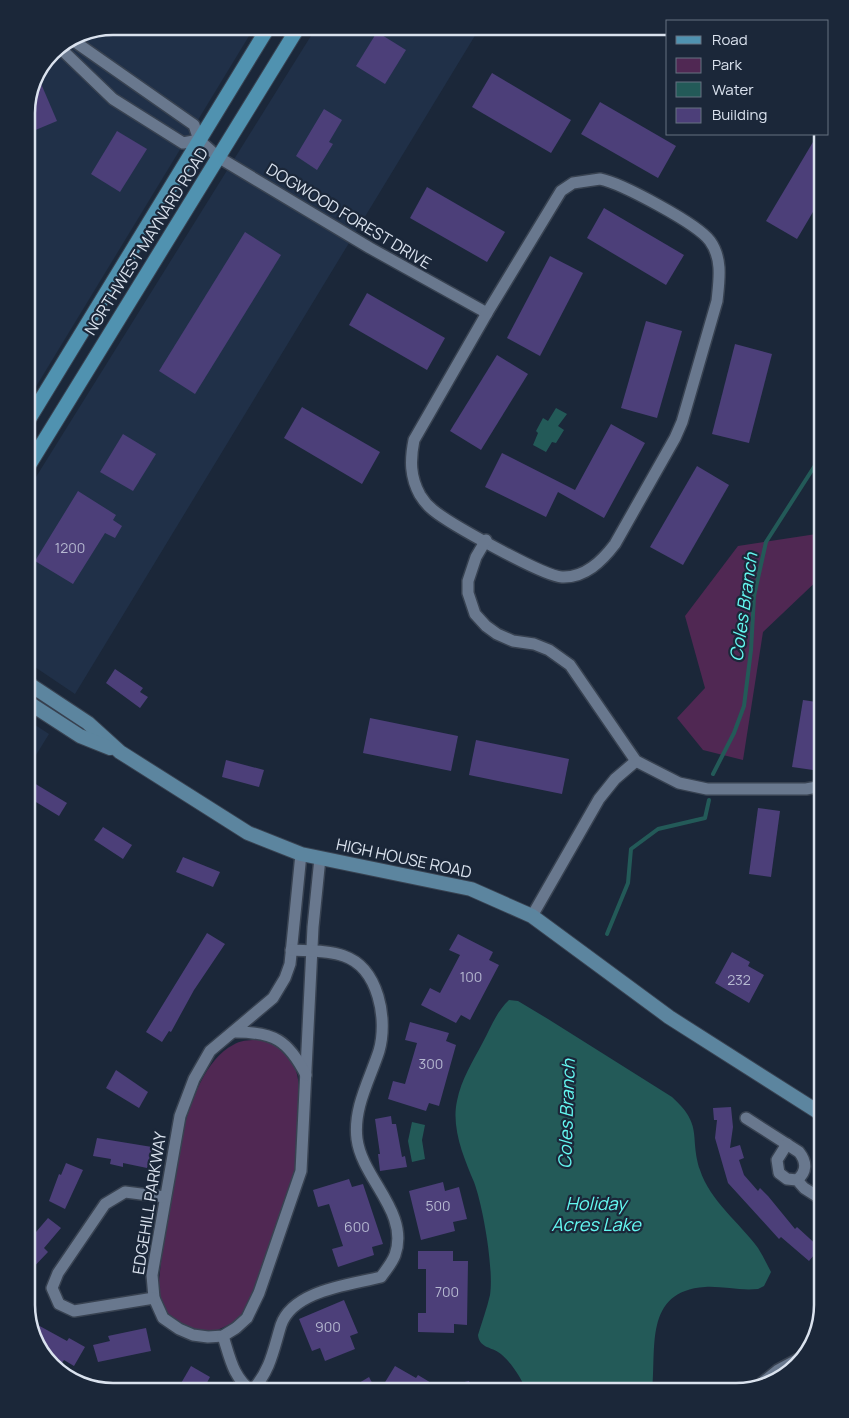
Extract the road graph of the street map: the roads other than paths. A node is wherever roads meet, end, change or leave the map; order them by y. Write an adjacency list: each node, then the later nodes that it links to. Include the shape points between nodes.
1 (264, 35): 5 (main road, NORTHWEST MAYNARD ROAD)
2 (294, 35): 6 (main road, NORTHWEST MAYNARD ROAD)
3 (77, 44): 5 (street, DOGWOOD FOREST DRIVE, via 194,125)
4 (64, 52): 5 (street, via 114,99 183,143)
5 (199, 140): 6 (street, DOGWOOD FOREST DRIVE); 8 (main road, NORTHWEST MAYNARD ROAD)
6 (218, 157): 7 (street, DOGWOOD FOREST DRIVE); 9 (main road, NORTHWEST MAYNARD ROAD)
7 (486, 313): 10 (street, via 414,440 410,458 416,486 432,509); 10 (street, via 560,191 573,183 613,181 699,231 710,241 717,256 720,270 717,301 682,422 606,556 592,568 562,577 534,568)
8 (35, 409)
9 (35, 455)
10 (486, 540): 14 (street, via 468,581 475,614 497,634 513,641 534,644 570,665)
11 (35, 688): 13 (main road, HIGH HOUSE ROAD, via 88,723)
12 (35, 707): 13 (main road, HIGH HOUSE ROAD, via 80,736)
13 (120, 752): 16 (main road, HIGH HOUSE ROAD, via 248,833)
14 (636, 761): 15 (street, via 679,783 706,789); 18 (street, via 599,799)
15 (814, 788)
16 (301, 854): 17 (main road, HIGH HOUSE ROAD); 19 (street, EDGEHILL PARKWAY)
17 (320, 858): 18 (main road, HIGH HOUSE ROAD, via 472,889); 20 (street)
18 (532, 916): 23 (main road, HIGH HOUSE ROAD, via 669,1017)
19 (291, 950): 20 (street); 21 (street, EDGEHILL PARKWAY, via 290,964 278,991)
20 (312, 951): 22 (street); 32 (street, via 343,955 352,960 365,971 380,1004 380,1049 356,1123 365,1166 395,1219 396,1254 381,1277 316,1294 288,1310 269,1367)
21 (234, 1032): 22 (street, via 253,1032 278,1039 295,1054); 28 (street, EDGEHILL PARKWAY, via 210,1051 194,1078 180,1116)
22 (306, 1075): 30 (street, via 303,1156 295,1192 253,1307 236,1328)
23 (814, 1109)
24 (746, 1118): 25 (street)
25 (787, 1144): 26 (street, via 803,1157 805,1170); 26 (street, via 777,1160 777,1169 787,1179)
26 (797, 1180): 27 (street)
27 (814, 1193)
28 (165, 1197): 29 (street, EDGEHILL PARKWAY, via 152,1275); 29 (street, via 125,1192 106,1204 58,1273 52,1288 59,1304 74,1311)
29 (154, 1298): 30 (street, EDGEHILL PARKWAY, via 163,1318 179,1329 208,1337)
30 (223, 1336): 31 (street, via 233,1370)
31 (241, 1383)
32 (258, 1383)

